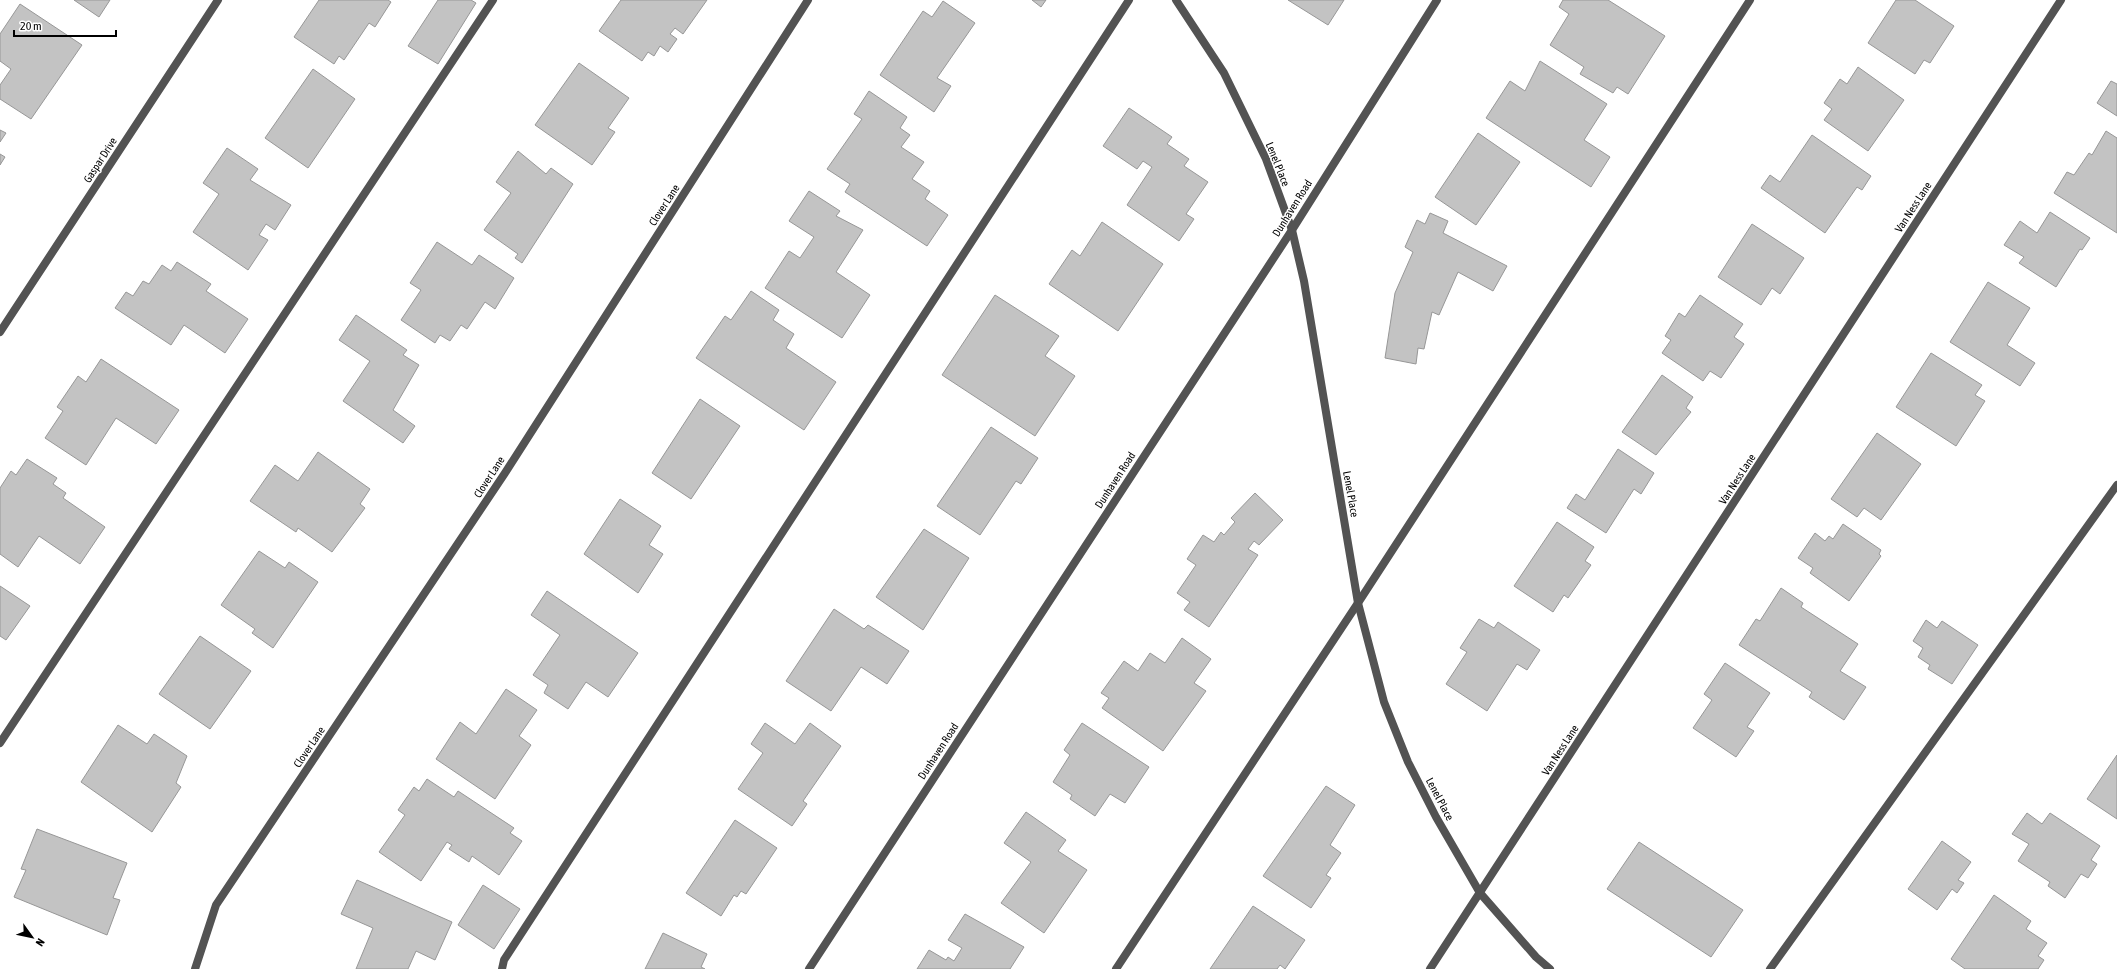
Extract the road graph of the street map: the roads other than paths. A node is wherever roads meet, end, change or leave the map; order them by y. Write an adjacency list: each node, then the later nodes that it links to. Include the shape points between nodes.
1 (218, 0): 10 (street, Gaspar Drive)
2 (493, 0): 13 (street)
3 (808, 0): 15 (street, Clover Lane, via 505,473 216,905)
4 (1129, 0): 16 (street, via 504,960)
5 (1176, 0): 9 (street, Lenel Place, via 1224,73 1266,159)
6 (1437, 0): 9 (street, Dunhaven Road)
7 (1750, 0): 12 (street)
8 (2061, 0): 14 (street, Van Ness Lane)
9 (1292, 230): 12 (street, Lenel Place, via 1304,281); 17 (street, Dunhaven Road)
10 (0, 332)
11 (2117, 485): 21 (street)
12 (1358, 603): 14 (street, Lenel Place, via 1384,702 1408,762 1436,817); 18 (street)
13 (0, 743)
14 (1480, 892): 19 (street, Van Ness Lane); 20 (street, Lenel Place, via 1536,957)
15 (195, 969)
16 (502, 969)
17 (809, 969)
18 (1116, 969)
19 (1430, 969)
20 (1550, 969)
21 (1770, 969)

